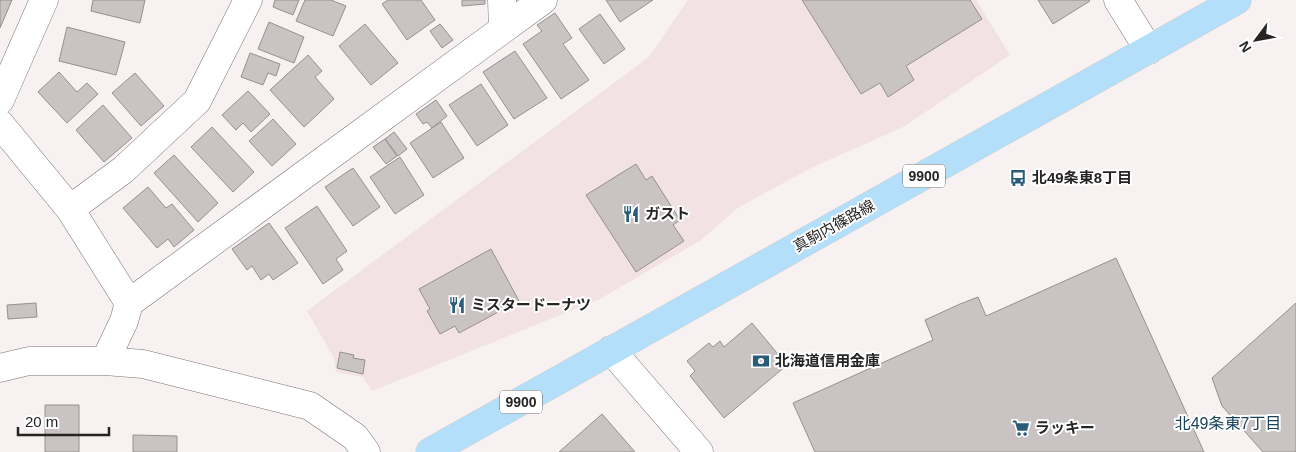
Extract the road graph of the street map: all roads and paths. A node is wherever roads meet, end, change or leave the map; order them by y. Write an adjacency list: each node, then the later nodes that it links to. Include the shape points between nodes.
1 (44, 0): 9 (street)
2 (248, 0): 11 (street, via 197,101 123,170)
3 (502, 0): 7 (street)
4 (543, 0): 7 (street)
5 (1118, 0): 8 (street)
6 (1237, 0): 8 (main road, 真駒内篠路線 / 9900)
7 (503, 28): 12 (street)
8 (1149, 50): 13 (main road, 真駒内篠路線 / 9900)
9 (0, 100)
10 (0, 124): 11 (street)
11 (70, 209): 12 (street)
12 (129, 303): 14 (street)
13 (611, 350): 17 (main road, 真駒内篠路線 / 9900); 18 (street)
14 (105, 361): 15 (street, via 29,361); 16 (street, via 143,364 310,406 355,437)
15 (0, 368)
16 (366, 452)
17 (430, 452)
18 (700, 452)

